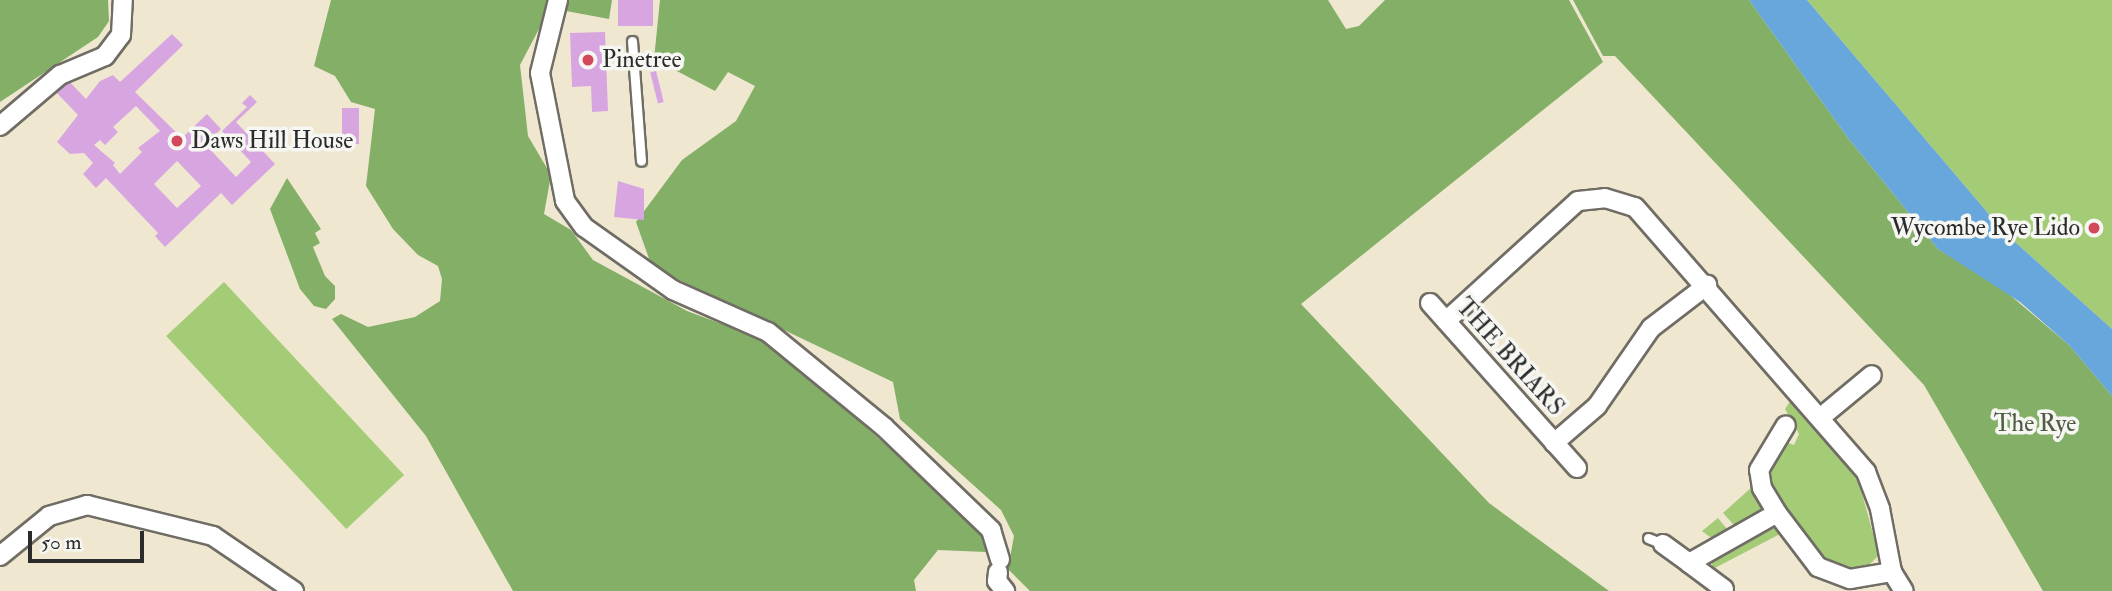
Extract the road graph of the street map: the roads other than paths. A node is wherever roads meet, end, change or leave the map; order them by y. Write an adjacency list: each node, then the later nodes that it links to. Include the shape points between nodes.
1 (123, 0): 4 (street, via 121,35 105,55 60,75)
2 (558, 0): 21 (street, via 540,73 565,201 584,227 673,290 768,332 884,427 991,530 999,566 997,581)
3 (632, 41): 5 (lane)
4 (0, 126)
5 (641, 161)
6 (1707, 285): 8 (street, via 1635,207 1605,198 1578,201); 10 (street); 12 (street, THE BRIARS, via 1651,328 1597,406)
7 (1430, 303): 8 (street, THE BRIARS)
8 (1446, 321): 12 (street, THE BRIARS)
9 (1872, 374): 10 (street)
10 (1820, 418): 18 (street, via 1866,472 1880,509)
11 (1786, 425): 14 (street, via 1759,470 1762,488)
12 (1554, 443): 13 (street, THE BRIARS)
13 (1577, 468)
14 (1777, 513): 17 (street); 18 (street, via 1818,568 1850,579)
15 (1656, 541): 17 (street)
16 (0, 556): 20 (street, via 49,516 87,505 213,536)
17 (1689, 563): 19 (street)
18 (1892, 572): 22 (street)
19 (1724, 589)
20 (294, 591)
21 (1004, 591)
22 (1904, 591)

